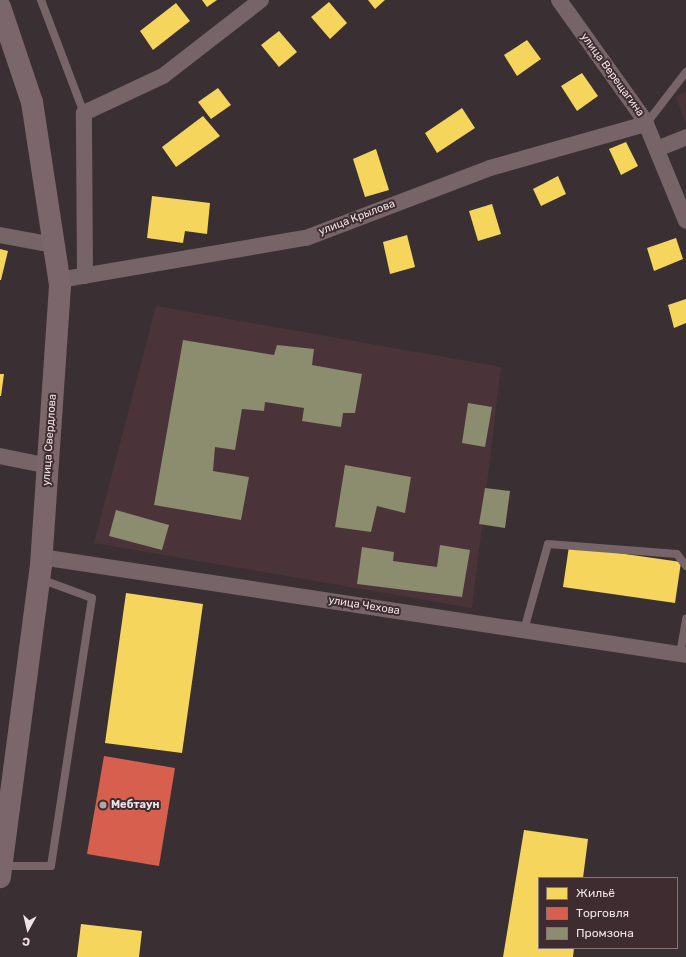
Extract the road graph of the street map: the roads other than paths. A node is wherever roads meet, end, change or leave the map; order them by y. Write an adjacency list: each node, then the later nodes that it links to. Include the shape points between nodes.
1 (40, 0): 6 (lane)
2 (260, 0): 6 (street, via 163,76)
3 (558, 0): 7 (street, улица Верещагина)
4 (0, 7): 12 (main road, улица Свердлова, via 32,102)
5 (686, 72): 7 (lane)
6 (84, 113): 13 (street)
7 (646, 124): 9 (street, улица Верещагина); 13 (street, улица Крылова, via 490,168 306,238)
8 (686, 137): 9 (street)
9 (657, 149): 10 (street, улица Верещагина)
10 (686, 221)
11 (0, 235): 12 (street)
12 (54, 245): 14 (main road, улица Свердлова)
13 (85, 276): 14 (street, улица Крылова)
14 (59, 280): 16 (main road, улица Свердлова)
15 (0, 456): 16 (street)
16 (49, 466): 17 (main road, улица Свердлова)
17 (41, 557): 19 (main road, улица Свердлова); 21 (street, улица Чехова)
18 (686, 566): 21 (lane, via 677,554 548,544)
19 (39, 579): 23 (main road, улица Свердлова); 24 (lane, via 92,598 51,866)
20 (686, 619): 22 (lane)
21 (524, 630): 22 (street, улица Чехова)
22 (683, 655)
23 (6, 775): 24 (main road, улица Свердлова)
24 (1, 872)

